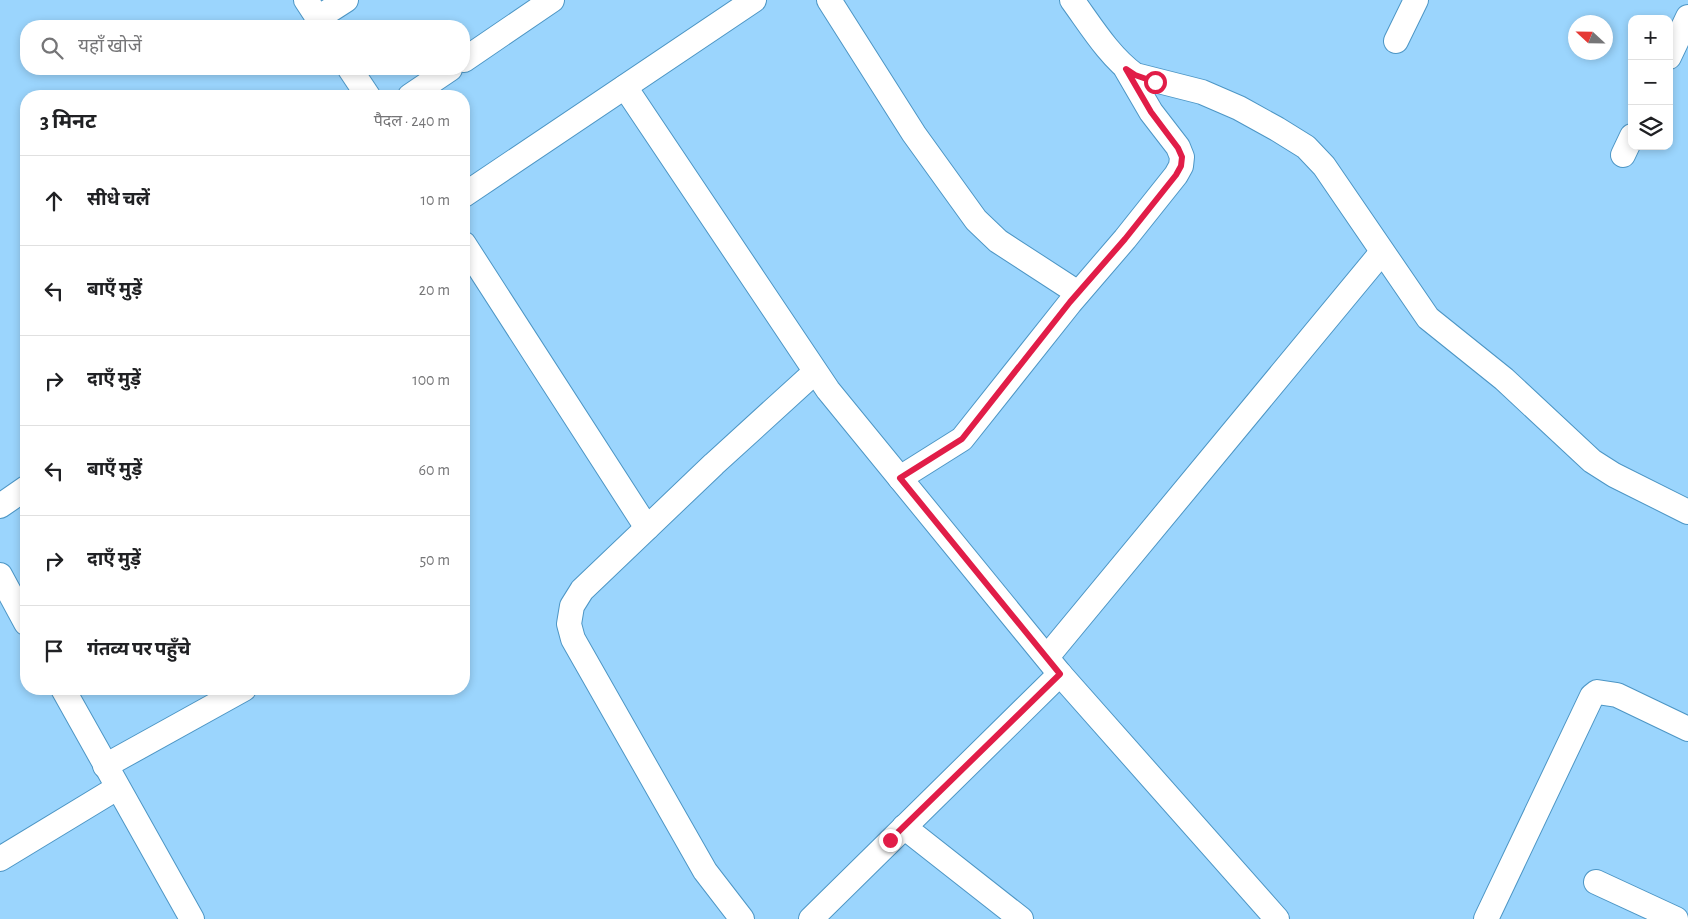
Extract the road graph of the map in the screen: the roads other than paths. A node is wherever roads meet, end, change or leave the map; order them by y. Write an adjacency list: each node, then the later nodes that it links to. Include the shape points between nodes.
1 (346, 0): 7 (street)
2 (552, 0): 11 (street)
3 (754, 0): 15 (street)
4 (829, 0): 21 (street, via 914,134 976,220 1006,247)
5 (1072, 0): 12 (street)
6 (1416, 0): 9 (street)
7 (315, 15)
8 (1688, 17): 10 (street)
9 (1396, 41)
10 (1673, 49)
11 (470, 56)
12 (1126, 69): 19 (street, via 1143,78 1202,92 1239,108 1306,147 1324,166); 21 (street, via 1151,112 1178,148 1181,166)
13 (354, 75): 16 (street)
14 (441, 75): 17 (street)
15 (625, 87): 18 (street); 22 (street)
16 (364, 90)
17 (419, 90)
18 (470, 191)
19 (1382, 252): 26 (street, via 1428,318 1504,379 1592,461); 30 (street)
20 (470, 253): 27 (street)
21 (1078, 293): 23 (street, via 962,439)
22 (816, 372): 23 (street); 27 (street)
23 (900, 478): 30 (street)
24 (20, 492): 25 (street)
25 (0, 506)
26 (1688, 512)
27 (647, 528): 40 (street, via 582,590 572,606 569,624 574,639 704,871)
28 (0, 575): 29 (street)
29 (20, 612)
30 (1054, 666): 36 (street); 43 (street)
31 (66, 695): 34 (street)
32 (233, 695): 34 (street)
33 (1688, 729): 44 (street, via 1617,695 1597,692 1592,696)
34 (106, 766): 35 (street)
35 (117, 788): 37 (street); 39 (street)
36 (904, 827): 41 (street); 42 (street)
37 (0, 859)
38 (1596, 882): 45 (street)
39 (192, 919)
40 (742, 919)
41 (811, 919)
42 (1021, 919)
43 (1277, 919)
44 (1486, 919)
45 (1676, 919)

